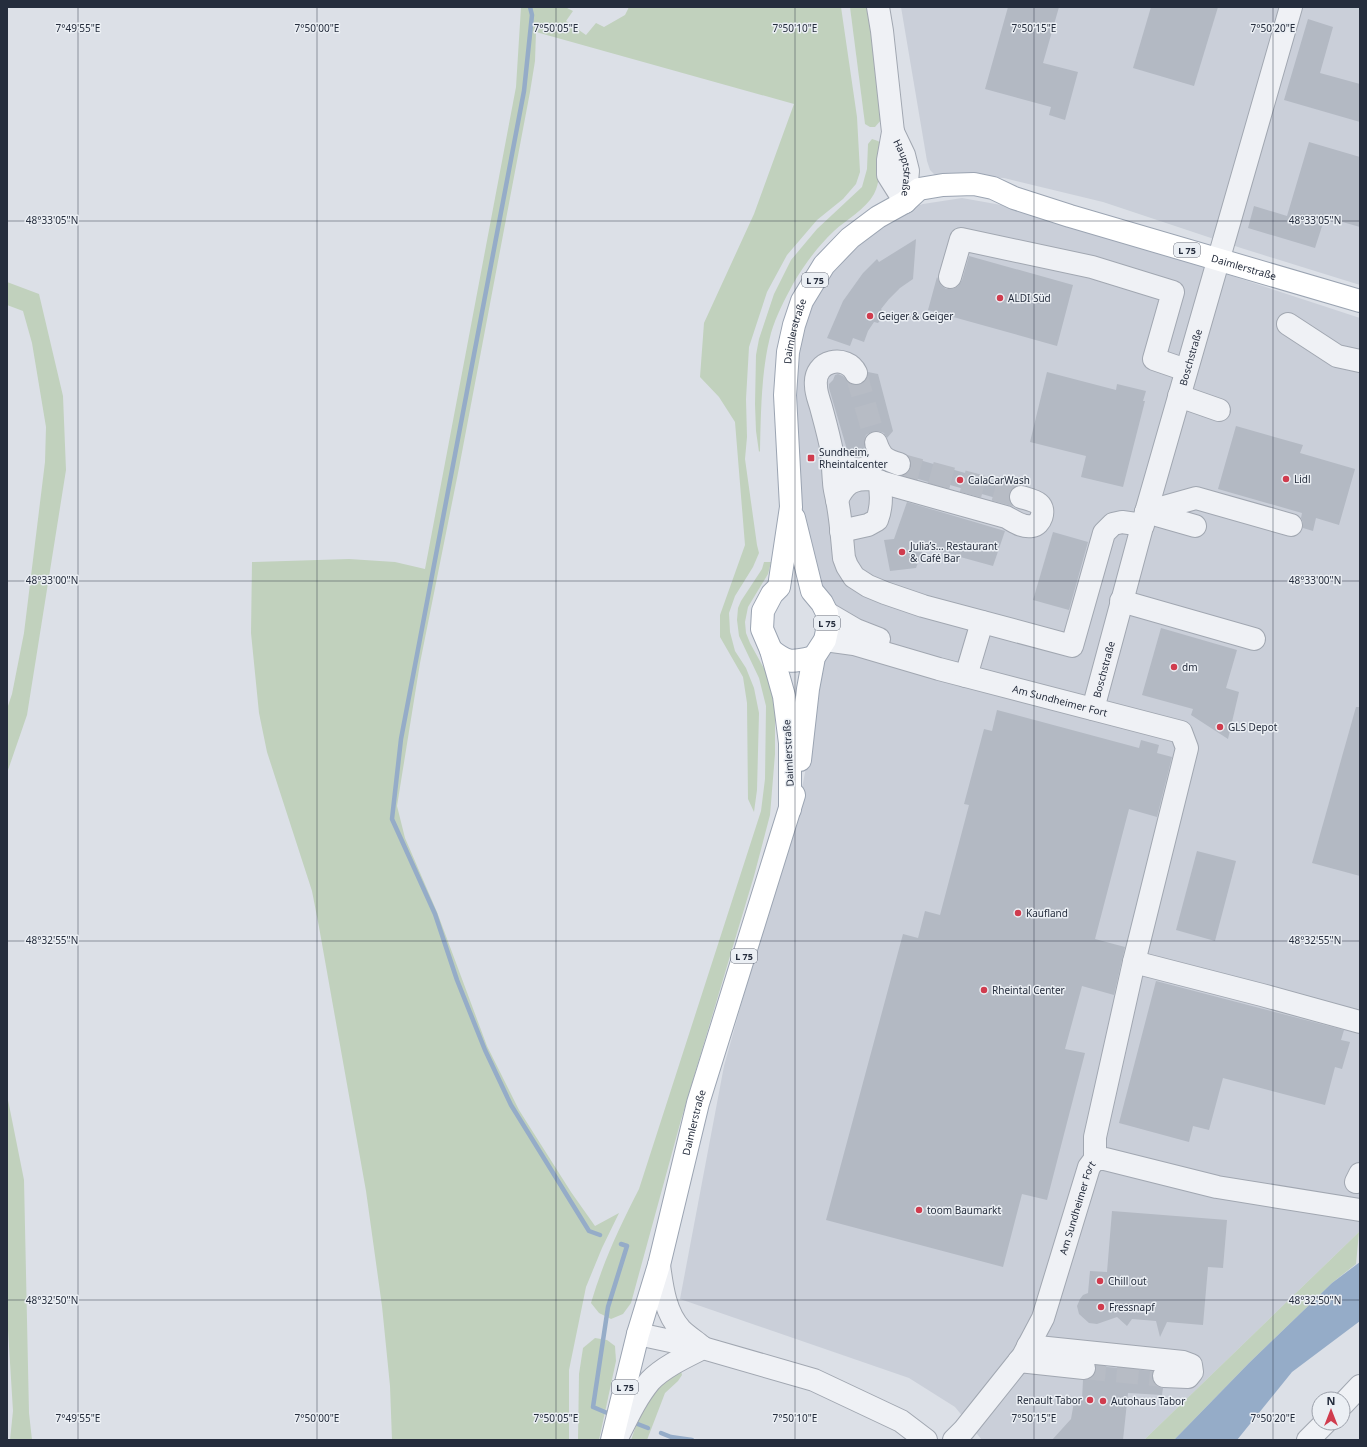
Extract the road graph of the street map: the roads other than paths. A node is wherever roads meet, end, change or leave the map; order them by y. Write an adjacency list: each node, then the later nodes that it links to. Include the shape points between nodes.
1 (878, 7): 3 (street, Hauptstraße, via 893,132 888,175)
2 (1291, 7): 4 (street, Boschstraße)
3 (905, 202): 4 (main road, Daimlerstraße / L 75, via 923,204 971,198 1014,198); 18 (main road, Daimlerstraße / L 75, via 878,217 850,238 824,265 802,301 788,352 784,395)
4 (1218, 259): 6 (main road, Daimlerstraße / L 75); 9 (street, Boschstraße)
5 (950, 277): 9 (street, via 960,239 1092,267 1173,292 1154,359)
6 (1360, 301)
7 (1288, 324): 8 (street, via 1337,356)
8 (1360, 361)
9 (1186, 370): 11 (street, Boschstraße)
10 (856, 373): 13 (street, via 853,367 837,362 822,366 818,370 816,386)
11 (1179, 396): 12 (street); 19 (street, Boschstraße)
12 (1219, 410)
13 (832, 452): 14 (street, via 851,468 863,469 872,464 878,448 883,457); 17 (street)
14 (899, 464)
15 (879, 481): 16 (street, via 1006,517 1019,525 1033,526 1040,522 1041,506); 17 (street, via 859,478 849,482); 22 (street, via 883,527 868,525)
16 (1021, 497)
17 (837, 500): 22 (street)
18 (791, 507): 23 (main road, Daimlerstraße / L 75); 24 (main road, Daimlerstraße / L 75)
19 (1144, 519): 20 (street, via 1196,498); 21 (street); 25 (street, Boschstraße); 27 (street, via 1113,524 1104,533 1072,646)
20 (1291, 525)
21 (1195, 526)
22 (841, 531): 27 (street, via 844,558 854,577 885,593)
23 (779, 587): 24 (main road, via 796,585); 30 (main road, Daimlerstraße / L 75, via 772,594 763,612 762,629)
24 (812, 591): 26 (main road, Daimlerstraße / L 75)
25 (1121, 601): 28 (street); 33 (street, Boschstraße)
26 (827, 613): 29 (main road, Daimlerstraße / L 75, via 828,626); 31 (street, Am Sundheimer Fort, via 856,630 908,652)
27 (982, 622): 32 (street)
28 (1254, 639)
29 (819, 648): 30 (main road, via 796,661 782,659); 31 (street, Am Sundheimer Fort, via 854,644); 34 (main road, Daimlerstraße / L 75, via 808,690 796,786)
30 (771, 650): 34 (main road, Daimlerstraße / L 75, via 784,696 790,743)
31 (939, 669): 32 (street, Am Sundheimer Fort)
32 (966, 676): 33 (street, Am Sundheimer Fort)
33 (1093, 709): 35 (street, Am Sundheimer Fort, via 1181,732 1187,748)
34 (790, 809): 39 (main road, Daimlerstraße / L 75, via 698,1103)
35 (1134, 962): 36 (street); 37 (street, via 1095,1137)
36 (1360, 1022)
37 (1095, 1159): 38 (street, Am Sundheimer Fort, via 1105,1158 1217,1187); 42 (street, Am Sundheimer Fort, via 1089,1166 1043,1318)
38 (1356, 1210)
39 (659, 1265): 40 (main road, Daimlerstraße / L 75); 41 (street, via 664,1296 670,1313 681,1329)
40 (638, 1334): 41 (street); 48 (main road, Daimlerstraße / L 75)
41 (704, 1348): 49 (street, via 679,1359 651,1380 636,1400); 50 (street, via 814,1380 901,1421)
42 (1023, 1354): 43 (street); 44 (street, via 1183,1362 1191,1365 1192,1372 1188,1377); 51 (street, Am Sundheimer Fort)
43 (1084, 1368)
44 (1164, 1376)
45 (1360, 1386): 46 (street)
46 (1351, 1396)
47 (1317, 1431): 52 (street)
48 (612, 1440)
49 (616, 1440)
50 (926, 1440)
51 (954, 1440)
52 (1308, 1440)

